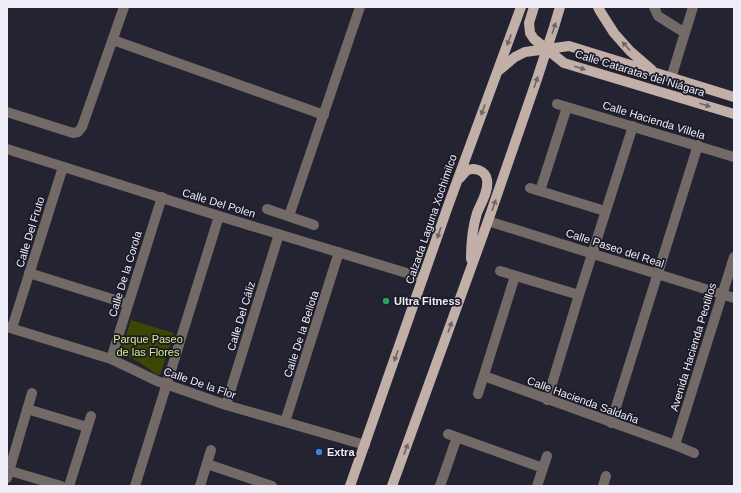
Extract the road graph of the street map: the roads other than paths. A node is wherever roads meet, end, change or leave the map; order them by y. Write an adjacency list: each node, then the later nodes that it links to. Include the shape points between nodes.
1 (124, 7): 10 (street)
2 (360, 7): 18 (street)
3 (521, 7): 13 (main road, Calzada Laguna Xochimilco, one-way to 13)
4 (534, 7): 11 (main road, via 529,23 530,33)
5 (560, 7): 11 (main road, one-way to 5)
6 (598, 7): 12 (main road, one-way to 6, via 614,33)
7 (654, 7): 9 (street, via 658,16)
8 (693, 7): 9 (street)
9 (685, 33): 14 (street)
10 (113, 40): 16 (street, via 78,132 74,133); 18 (street)
11 (547, 49): 12 (main road, Calle Cataratas del Niágara, via 569,46); 13 (main road, via 525,52 515,57); 17 (main road, Calle Cataratas del Niágara, one-way to 17, via 564,63); 30 (main road, one-way to 11)
12 (655, 73): 14 (main road, Calle Cataratas del Niágara)
13 (496, 74): 24 (main road, Calzada Laguna Xochimilco, one-way to 24)
14 (671, 78): 15 (main road, Calle Cataratas del Niágara)
15 (734, 97)
16 (7, 112)
17 (734, 114)
18 (324, 115): 29 (street)
19 (633, 126): 20 (street, Calle Hacienda Villela); 27 (street); 27 (street, Calle Hacienda Villela, via 562,105 535,190)
20 (698, 145): 22 (street, Calle Hacienda Villela); 39 (street)
21 (7, 149): 23 (street, Calle Del Polen)
22 (734, 157)
23 (63, 167): 25 (street, Calle Del Polen); 38 (street, Calle Del Fruto)
24 (457, 182): 36 (main road, via 466,171 472,169 480,170 486,175 486,189 471,242); 41 (main road, Calzada Laguna Xochimilco, one-way to 41)
25 (162, 197): 28 (street, Calle Del Polen); 45 (street, Calle De la Corola)
26 (267, 209): 29 (street)
27 (605, 211): 34 (street)
28 (218, 216): 32 (street, Calle Del Polen); 49 (street)
29 (289, 216): 31 (street)
30 (488, 221): 34 (street, Calle Paseo del Real); 36 (main road)
31 (314, 225)
32 (278, 234): 33 (street, Calle Del Polen); 53 (street, Calle Del Cáliz)
33 (339, 252): 41 (street, Calle Del Polen); 56 (street, Calle De la Bellota)
34 (592, 254): 39 (street, Calle Paseo del Real); 43 (street)
35 (734, 257): 42 (street, Avenida Hacienda Peotillos)
36 (472, 265): 74 (main road, one-way to 36)
37 (500, 271): 40 (street)
38 (29, 273): 45 (street); 46 (street, Calle Del Fruto)
39 (657, 274): 42 (street, Calle Paseo del Real); 57 (street)
40 (515, 276): 43 (street); 48 (street)
41 (423, 278): 59 (main road, Calzada Laguna Xochimilco, one-way to 59)
42 (722, 294): 44 (street, Calle Paseo del Real); 60 (street, Avenida Hacienda Peotillos)
43 (579, 295): 52 (street)
44 (734, 298)
45 (128, 304): 47 (street, Calle De la Corola)
46 (10, 328): 47 (street, Calle De la Flor)
47 (111, 359): 49 (street, Calle De la Flor)
48 (484, 376): 51 (street); 52 (street, Calle Hacienda Saldaña)
49 (166, 385): 53 (street, Calle De la Flor); 71 (street)
50 (32, 394): 54 (street)
51 (478, 394)
52 (547, 400): 57 (street, Calle Hacienda Saldaña)
53 (226, 405): 56 (street, Calle De la Flor)
54 (27, 409): 58 (street); 66 (street)
55 (91, 416): 58 (street)
56 (285, 422): 59 (street, Calle De la Flor)
57 (611, 423): 60 (street, Calle Hacienda Saldaña)
58 (87, 427): 70 (street)
59 (365, 445): 73 (main road, Calzada Laguna Xochimilco)
60 (676, 445): 62 (street, Calle Hacienda Saldaña)
61 (211, 450): 64 (street)
62 (694, 453)
63 (547, 456): 65 (street)
64 (207, 464): 68 (street); 72 (street)
65 (543, 468): 75 (street, via 452,435); 76 (street)
66 (8, 473): 69 (street)
67 (606, 476): 77 (street)
68 (269, 485)
69 (61, 486)
70 (69, 486)
71 (136, 486)
72 (200, 486)
73 (350, 486)
74 (392, 486)
75 (440, 486)
76 (537, 486)
77 (603, 486)

